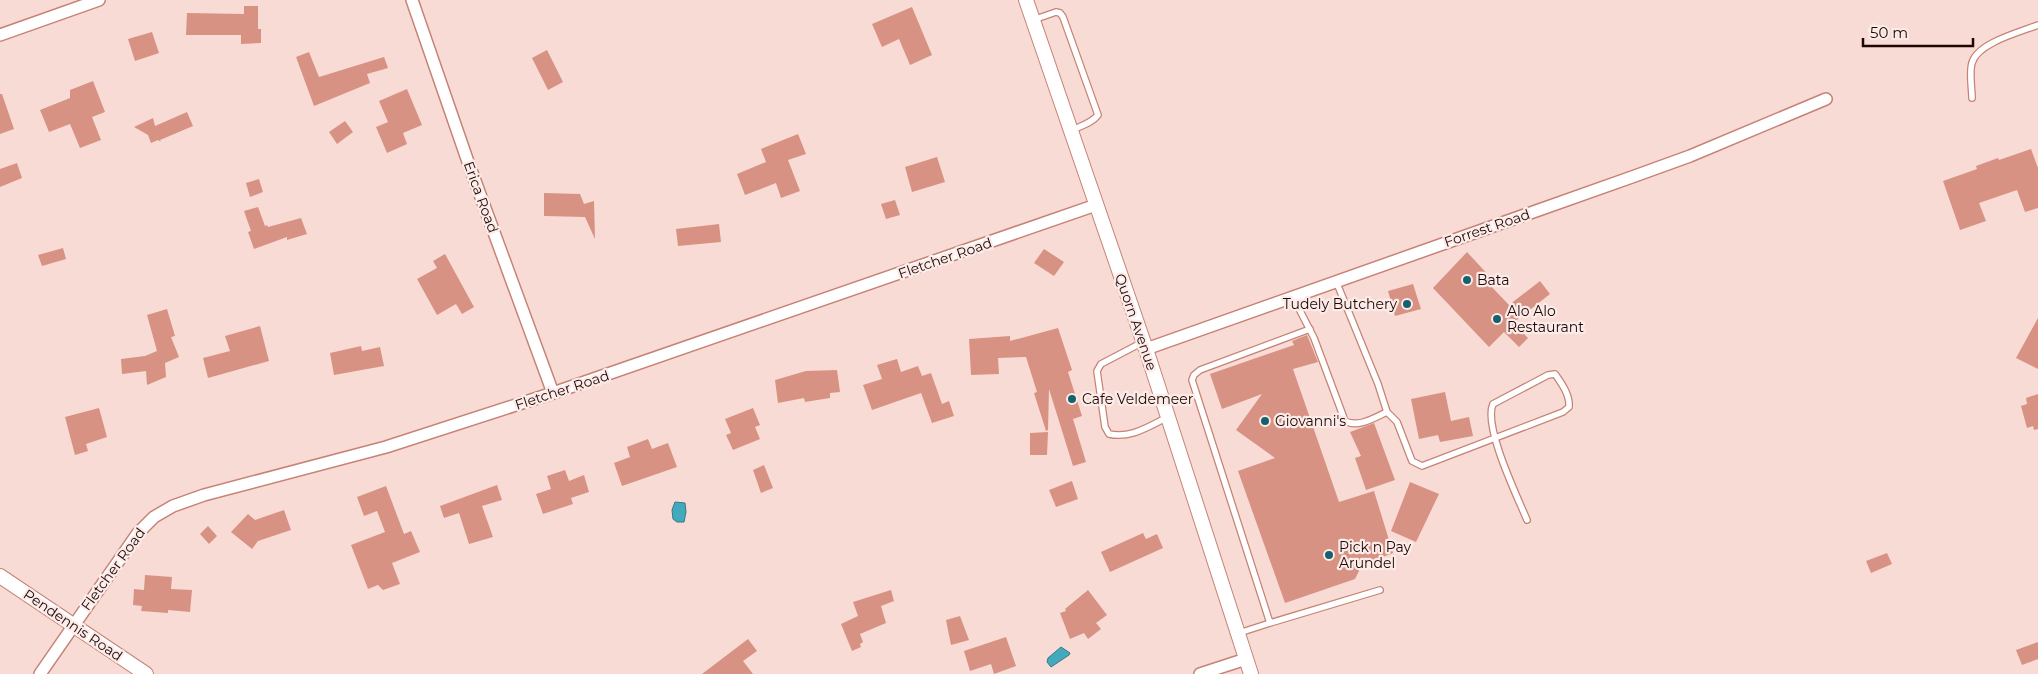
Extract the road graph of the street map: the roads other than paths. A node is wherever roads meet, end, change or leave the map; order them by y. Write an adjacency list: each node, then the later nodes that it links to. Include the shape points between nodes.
1 (99, 0): 6 (street)
2 (412, 0): 15 (street, Erica Road)
3 (1026, 0): 4 (street, Quorn Avenue)
4 (1033, 20): 9 (street, Quorn Avenue); 9 (lane, via 1056,12 1063,17 1097,112 1096,118)
5 (2038, 25): 7 (lane, via 1999,40 1975,55 1971,64)
6 (0, 35)
7 (1972, 98)
8 (1826, 99): 11 (street, Forrest Road, via 1690,156)
9 (1070, 130): 10 (street, Quorn Avenue)
10 (1096, 205): 14 (street, Quorn Avenue); 15 (street, Fletcher Road)
11 (1336, 282): 12 (street, Forrest Road); 16 (lane)
12 (1293, 297): 13 (lane); 14 (street, Forrest Road)
13 (1310, 329): 16 (lane, via 1345,421 1360,423); 22 (lane, via 1200,370 1192,380)
14 (1144, 345): 17 (street, Quorn Avenue); 17 (lane, via 1101,364 1097,371 1105,427 1110,434 1130,435)
15 (553, 393): 23 (street, Fletcher Road, via 386,446 173,506 154,517 138,533)
16 (1387, 412): 18 (lane, via 1397,422 1412,461 1417,465 1422,466)
17 (1168, 417): 24 (street, Quorn Avenue)
18 (1495, 438): 18 (lane, via 1569,407 1562,383 1555,374 1493,404 1490,414); 19 (lane)
19 (1527, 520)
20 (0, 576): 23 (street, Pendennis Road)
21 (1380, 590): 22 (lane)
22 (1270, 623): 24 (lane)
23 (72, 626): 26 (street, Fletcher Road); 27 (street, Pendennis Road)
24 (1239, 633): 25 (street, Quorn Avenue)
25 (1246, 659): 28 (street); 29 (street, Quorn Avenue)
26 (40, 674)
27 (146, 674)
28 (1200, 674)
29 (1251, 674)

